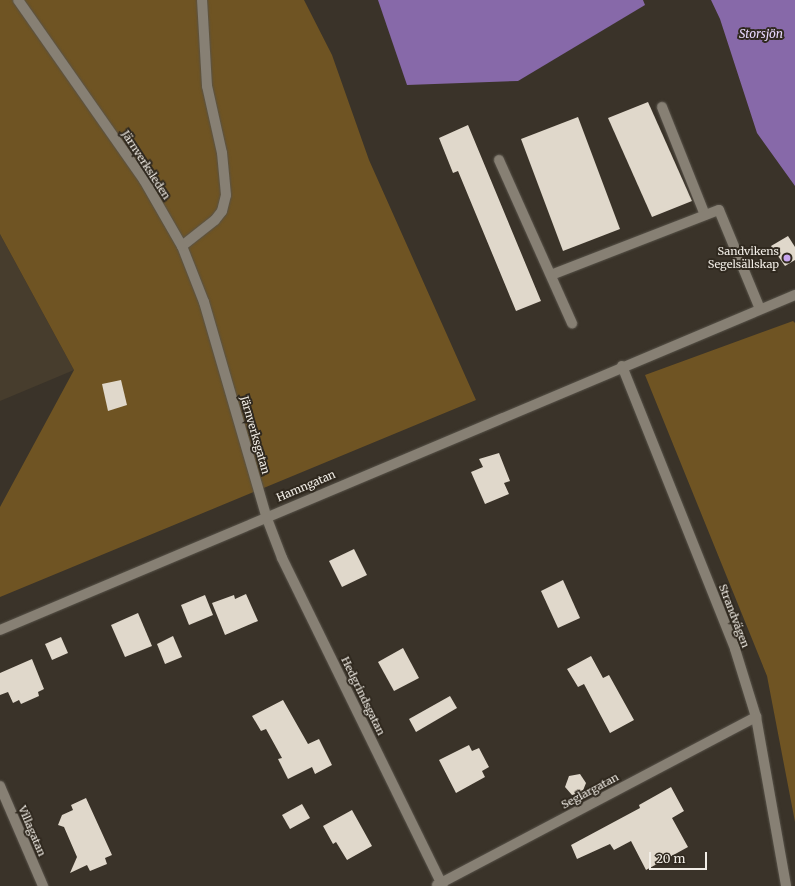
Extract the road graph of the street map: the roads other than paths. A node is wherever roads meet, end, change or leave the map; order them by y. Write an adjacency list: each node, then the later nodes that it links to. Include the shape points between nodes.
1 (18, 0): 6 (street, Järnverksleden, via 144,180)
2 (202, 0): 6 (street, via 207,86 222,153 226,195 222,211 215,220)
3 (662, 107): 5 (street)
4 (499, 160): 7 (street)
5 (705, 215): 7 (street); 9 (street, via 719,210)
6 (182, 246): 11 (street, Järnverksleden, via 204,302)
7 (551, 275): 10 (street)
8 (795, 295): 9 (street, Hamngatan)
9 (760, 309): 12 (street, Hamngatan)
10 (572, 323)
11 (222, 360): 13 (street, Järnverksgatan)
12 (622, 366): 13 (street, Hamngatan); 15 (street, Strandvägen, via 735,649)
13 (266, 516): 14 (street, Hamngatan); 17 (street, Hedgrindsgatan, via 282,558)
14 (0, 630)
15 (756, 717): 17 (street, Seglargatan); 19 (street, Strandvägen)
16 (0, 786): 18 (street, Villagatan)
17 (440, 885)
18 (43, 886)
19 (786, 886)

